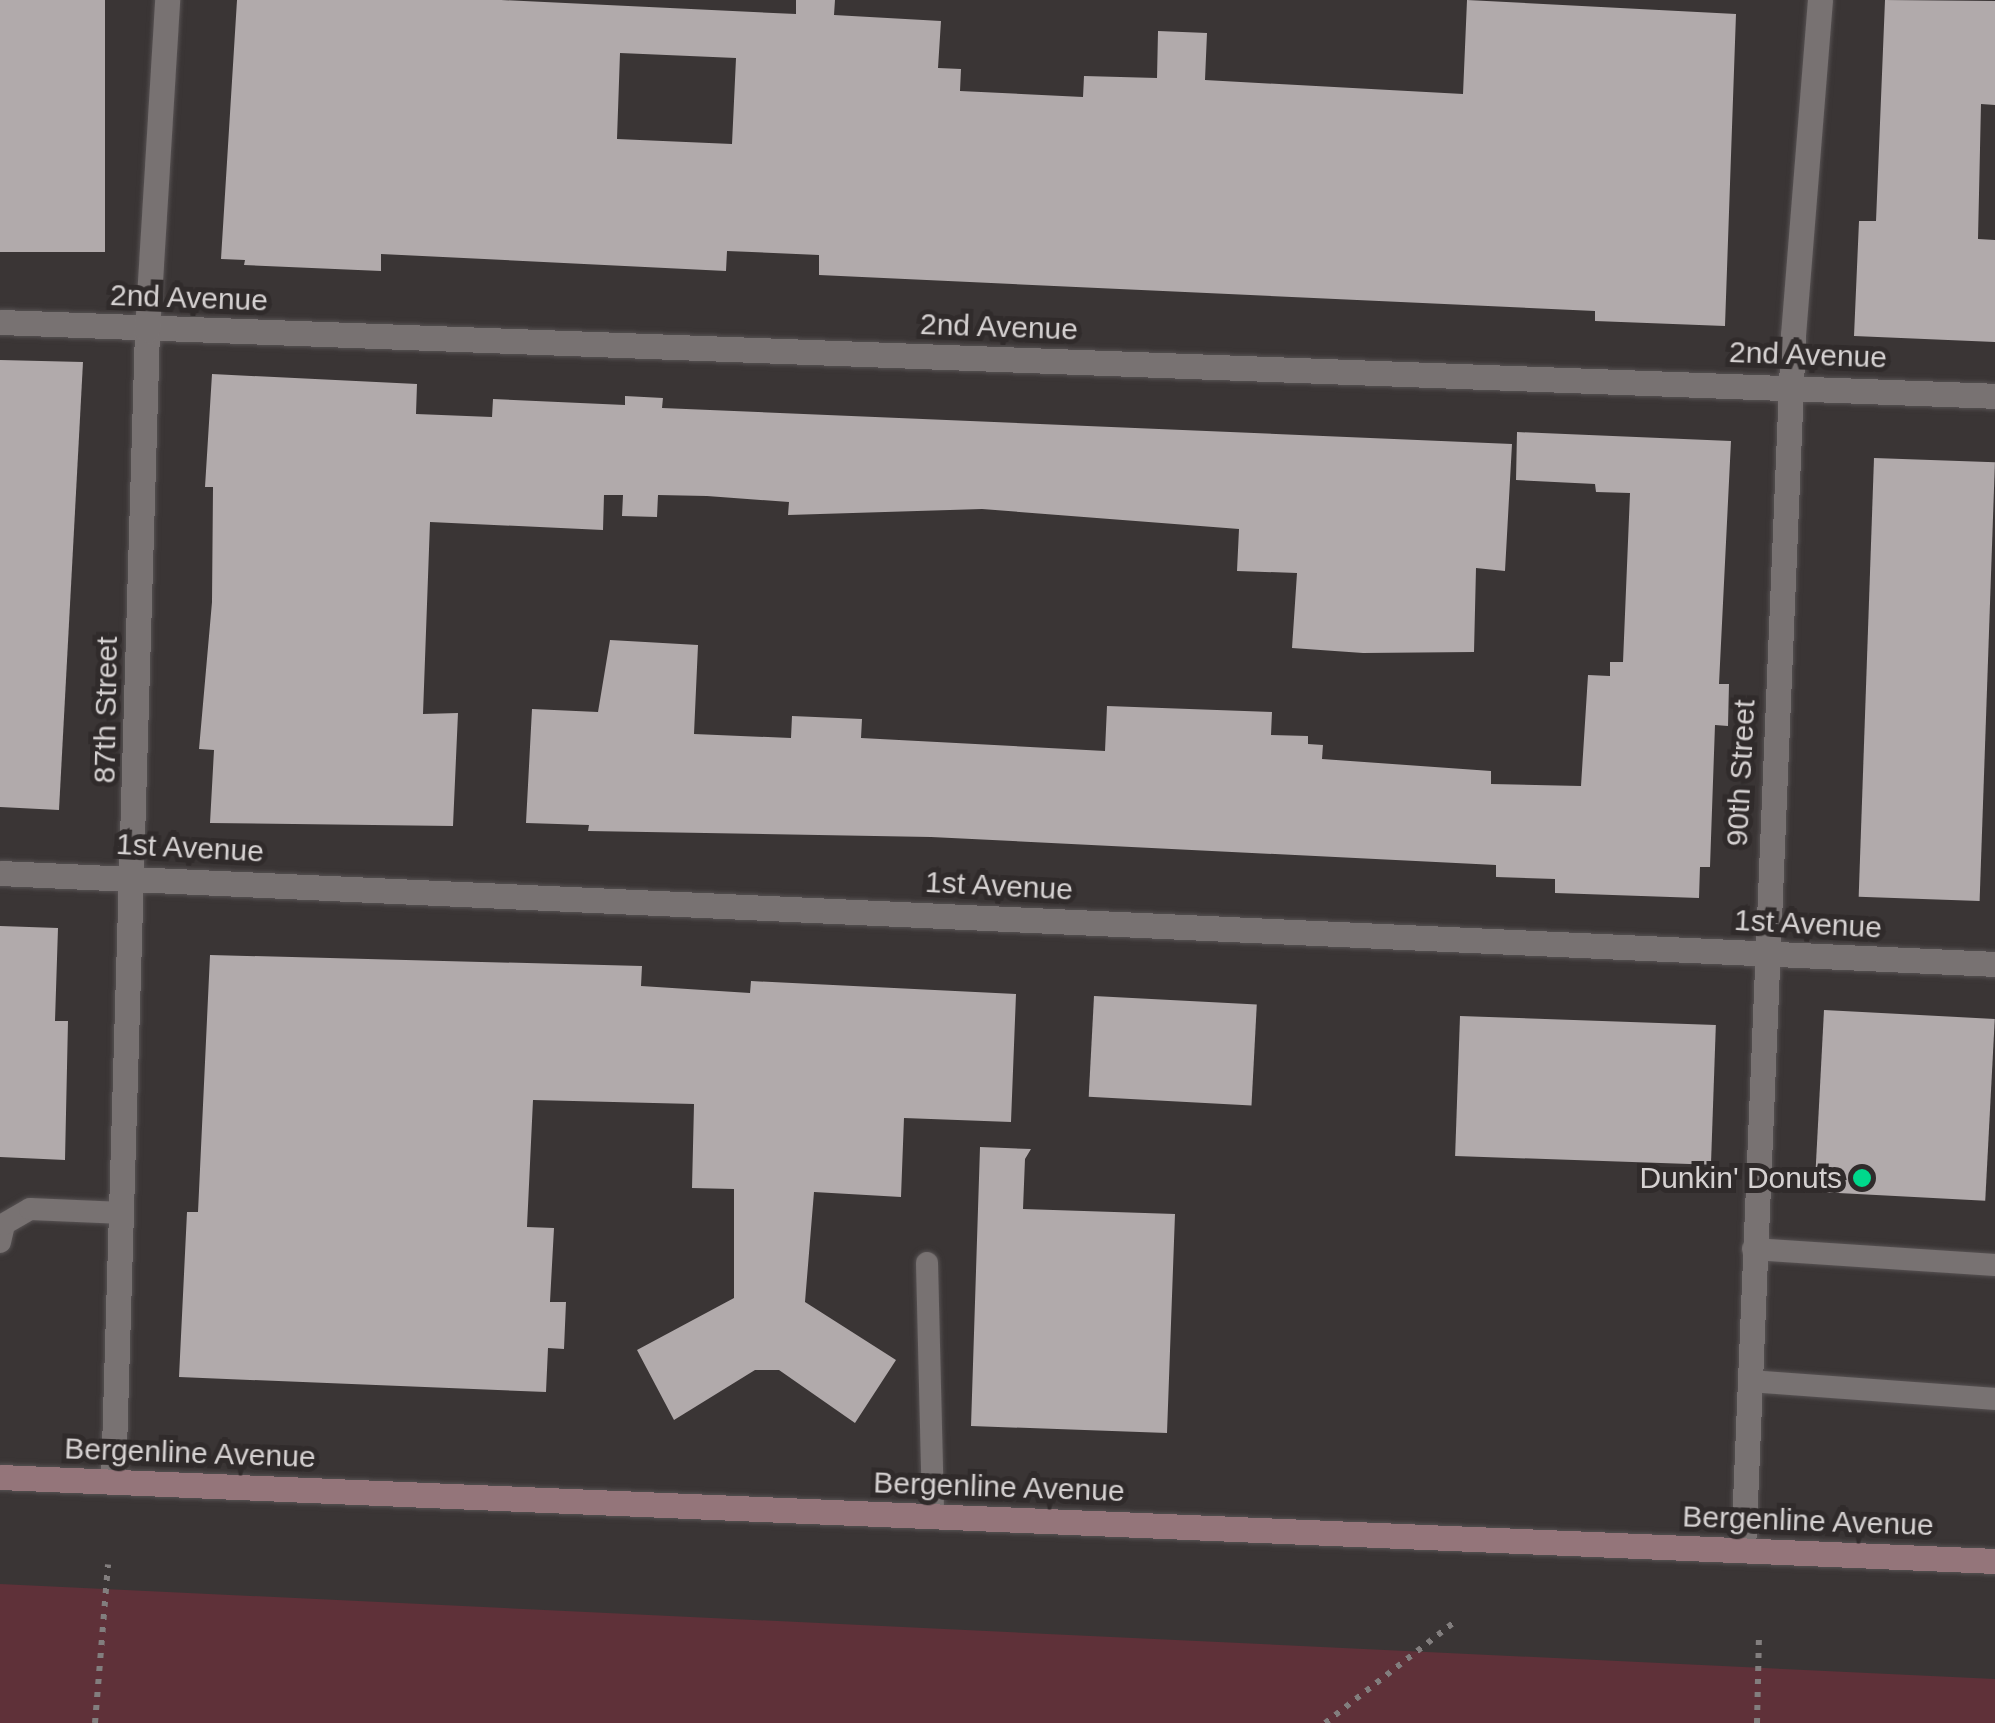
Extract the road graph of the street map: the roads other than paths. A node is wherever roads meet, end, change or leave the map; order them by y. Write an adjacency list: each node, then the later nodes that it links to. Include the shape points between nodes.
1 (168, 0): 4 (street, 87th Street)
2 (1820, 0): 5 (street, 90th Street)
3 (0, 322): 4 (street, 2nd Avenue)
4 (148, 330): 5 (street, 2nd Avenue); 8 (street, 87th Street)
5 (1794, 387): 6 (street, 2nd Avenue); 9 (street, 90th Street)
6 (1995, 396)
7 (0, 872): 8 (street, 1st Avenue)
8 (135, 878): 9 (street, 1st Avenue); 11 (street, 87th Street)
9 (1767, 955): 10 (street, 1st Avenue); 13 (street, 90th Street)
10 (1995, 964)
11 (123, 1213): 12 (lane, via 30,1209 4,1224); 19 (street, 87th Street)
12 (0, 1242)
13 (1753, 1248): 15 (lane); 16 (street, 90th Street)
14 (927, 1263): 20 (lane)
15 (1995, 1265)
16 (1750, 1382): 17 (lane); 21 (street, 90th Street)
17 (1995, 1400)
18 (0, 1477): 19 (street, Bergenline Avenue)
19 (113, 1482): 20 (street, Bergenline Avenue)
20 (933, 1517): 21 (street, Bergenline Avenue)
21 (1743, 1550): 22 (street, Bergenline Avenue)
22 (1995, 1562)

